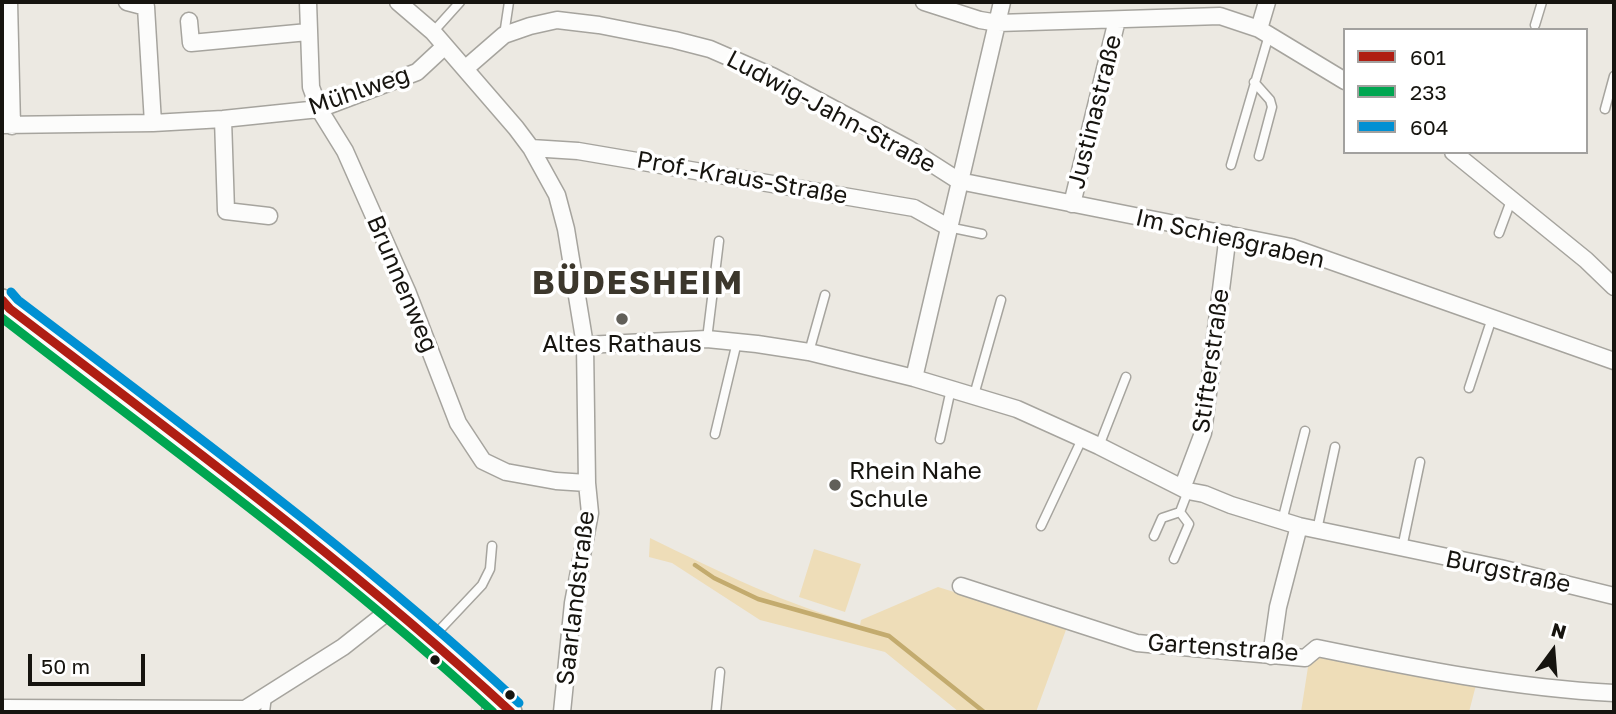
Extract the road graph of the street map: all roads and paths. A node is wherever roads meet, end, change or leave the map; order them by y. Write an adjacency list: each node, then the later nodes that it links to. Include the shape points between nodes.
1 (9, 2): 28 (street)
2 (127, 2): 27 (street, via 146,7)
3 (308, 2): 15 (street, Brunnenweg)
4 (398, 2): 17 (street, Saarlandstraße)
5 (460, 2): 17 (lane)
6 (509, 2): 18 (lane)
7 (924, 2): 13 (street)
8 (1002, 2): 13 (street)
9 (1267, 2): 16 (street)
10 (1542, 2): 14 (lane)
11 (1117, 20): 13 (street); 16 (street, via 1220,16); 35 (street, Justinastraße)
12 (189, 21): 15 (street, via 191,43)
13 (998, 23): 33 (street)
14 (1535, 25)
15 (308, 32): 24 (street, Brunnenweg, via 312,87)
16 (1264, 32): 22 (street); 23 (lane)
17 (433, 33): 19 (street, Saarlandstraße)
18 (503, 35): 20 (street, Ludwig-Jahn-Straße); 33 (street, Ludwig-Jahn-Straße, via 557,20 640,32 709,49 833,107)
19 (444, 46): 20 (street, Saarlandstraße); 24 (street, Mühlweg, via 417,72)
20 (466, 68): 29 (street, Saarlandstraße)
21 (1614, 76): 25 (lane)
22 (1343, 80)
23 (1254, 82): 31 (lane, via 1272,107); 32 (lane)
24 (319, 109): 26 (street, Mühlweg); 64 (street, Brunnenweg, via 345,151 407,291 458,423 483,461 506,472)
25 (1605, 109)
26 (223, 119): 27 (street, Mühlweg); 36 (street, via 226,211)
27 (153, 123): 28 (street, Mühlweg)
28 (7, 125)
29 (531, 148): 37 (street, Prof.-Kraus-Straße, via 578,151 914,208); 49 (street, Saarlandstraße, via 557,195)
30 (1456, 154): 34 (street)
31 (1259, 156)
32 (1231, 165)
33 (959, 181): 35 (street, Im Schießgraben); 37 (street)
34 (1512, 198): 38 (lane); 42 (street)
35 (1072, 204): 40 (street, Im Schießgraben)
36 (269, 216)
37 (948, 227): 39 (lane); 53 (street)
38 (1499, 233)
39 (982, 234)
40 (1228, 234): 46 (street, Im Schießgraben, via 1290,247); 65 (street, Stifterstraße, via 1203,433)
41 (719, 241): 47 (lane)
42 (1614, 287)
43 (825, 295): 50 (lane)
44 (2, 300): 77 (main road)
45 (1001, 300): 56 (lane)
46 (1492, 318): 51 (street, Im Schießgraben); 54 (lane)
47 (707, 339): 48 (street, Burgstraße); 49 (street, Burgstraße)
48 (737, 342): 50 (street, Burgstraße); 58 (lane)
49 (585, 345): 64 (street, Saarlandstraße)
50 (809, 352): 53 (street, Burgstraße)
51 (1614, 361)
52 (1126, 377): 61 (lane)
53 (914, 378): 55 (street, Burgstraße)
54 (1469, 388)
55 (951, 389): 56 (street, Burgstraße); 59 (lane)
56 (974, 395): 60 (street, Burgstraße)
57 (1305, 431): 67 (lane)
58 (715, 434)
59 (940, 439)
60 (1082, 439): 61 (street, Burgstraße); 68 (lane)
61 (1099, 446): 65 (street, Burgstraße)
62 (1335, 447): 70 (lane)
63 (1420, 462): 73 (lane)
64 (587, 483): 86 (street, Saarlandstraße, via 590,513 573,603)
65 (1185, 488): 66 (lane); 67 (street, Burgstraße)
66 (1180, 512): 71 (lane, via 1161,518); 74 (lane, via 1189,524)
67 (1282, 521): 69 (street, Burgstraße)
68 (1041, 526)
69 (1299, 526): 70 (street, Burgstraße); 79 (street)
70 (1317, 530): 73 (street, Burgstraße)
71 (1154, 536)
72 (492, 546): 78 (lane, via 490,569 482,585)
73 (1402, 549): 76 (street, Burgstraße)
74 (1174, 559)
75 (961, 586): 79 (street, Gartenstraße, via 1137,643)
76 (1614, 596)
77 (395, 606): 78 (main road); 83 (street, via 343,647)
78 (432, 638): 81 (main road)
79 (1271, 656): 82 (street, Gartenstraße, via 1306,658 1317,648 1480,680)
80 (720, 673): 90 (lane)
81 (488, 690): 88 (lane); 89 (main road)
82 (1614, 693)
83 (267, 695): 85 (street, via 244,709); 87 (lane)
84 (2, 708): 85 (street)
85 (74, 710)
86 (561, 711)
87 (265, 712)
88 (486, 712)
89 (511, 712)
90 (716, 712)

